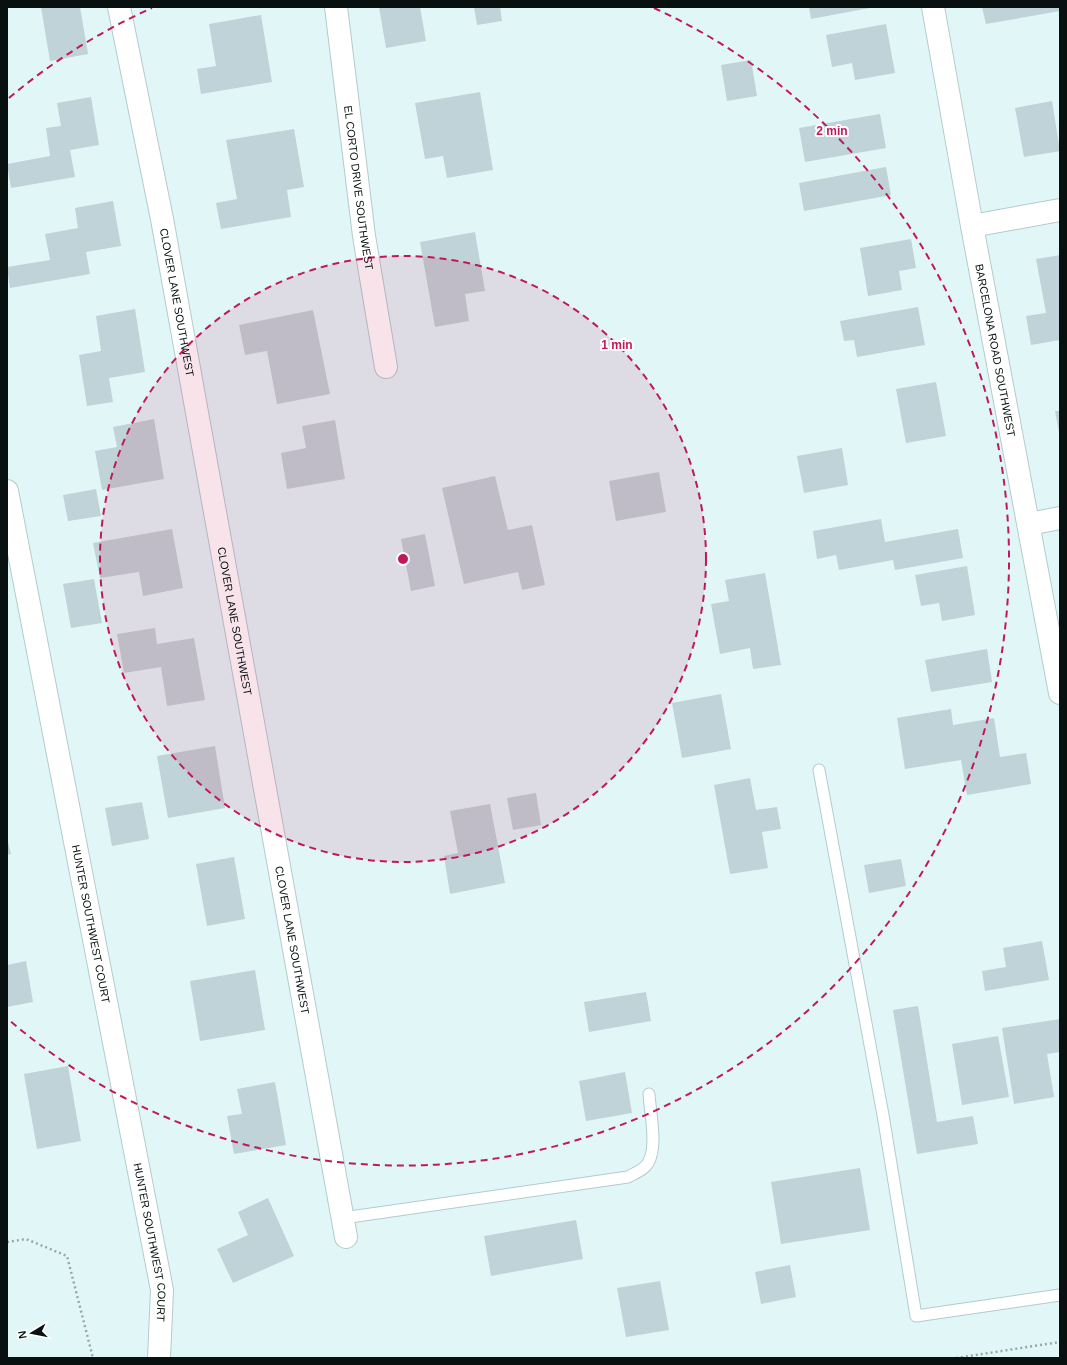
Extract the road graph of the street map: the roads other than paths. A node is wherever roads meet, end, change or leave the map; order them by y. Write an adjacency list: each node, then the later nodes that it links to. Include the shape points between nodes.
1 (119, 7): 13 (street, CLOVER LANE SOUTHWEST, via 162,219)
2 (336, 7): 6 (street, EL CORTO DRIVE SOUTHWEST, via 364,236)
3 (933, 7): 5 (street, BARCELONA ROAD SOUTHWEST)
4 (1060, 210): 5 (street)
5 (972, 226): 9 (street, BARCELONA ROAD SOUTHWEST)
6 (386, 367)
7 (7, 491): 15 (street, HUNTER SOUTHWEST COURT, via 162,1290)
8 (1060, 518): 9 (street)
9 (1029, 524): 10 (street, BARCELONA ROAD SOUTHWEST)
10 (1060, 694)
11 (819, 770): 14 (lane, via 883,1115 916,1316)
12 (649, 1094): 13 (lane, via 653,1149 642,1169 628,1178)
13 (344, 1228)
14 (1060, 1295)
15 (159, 1358)

